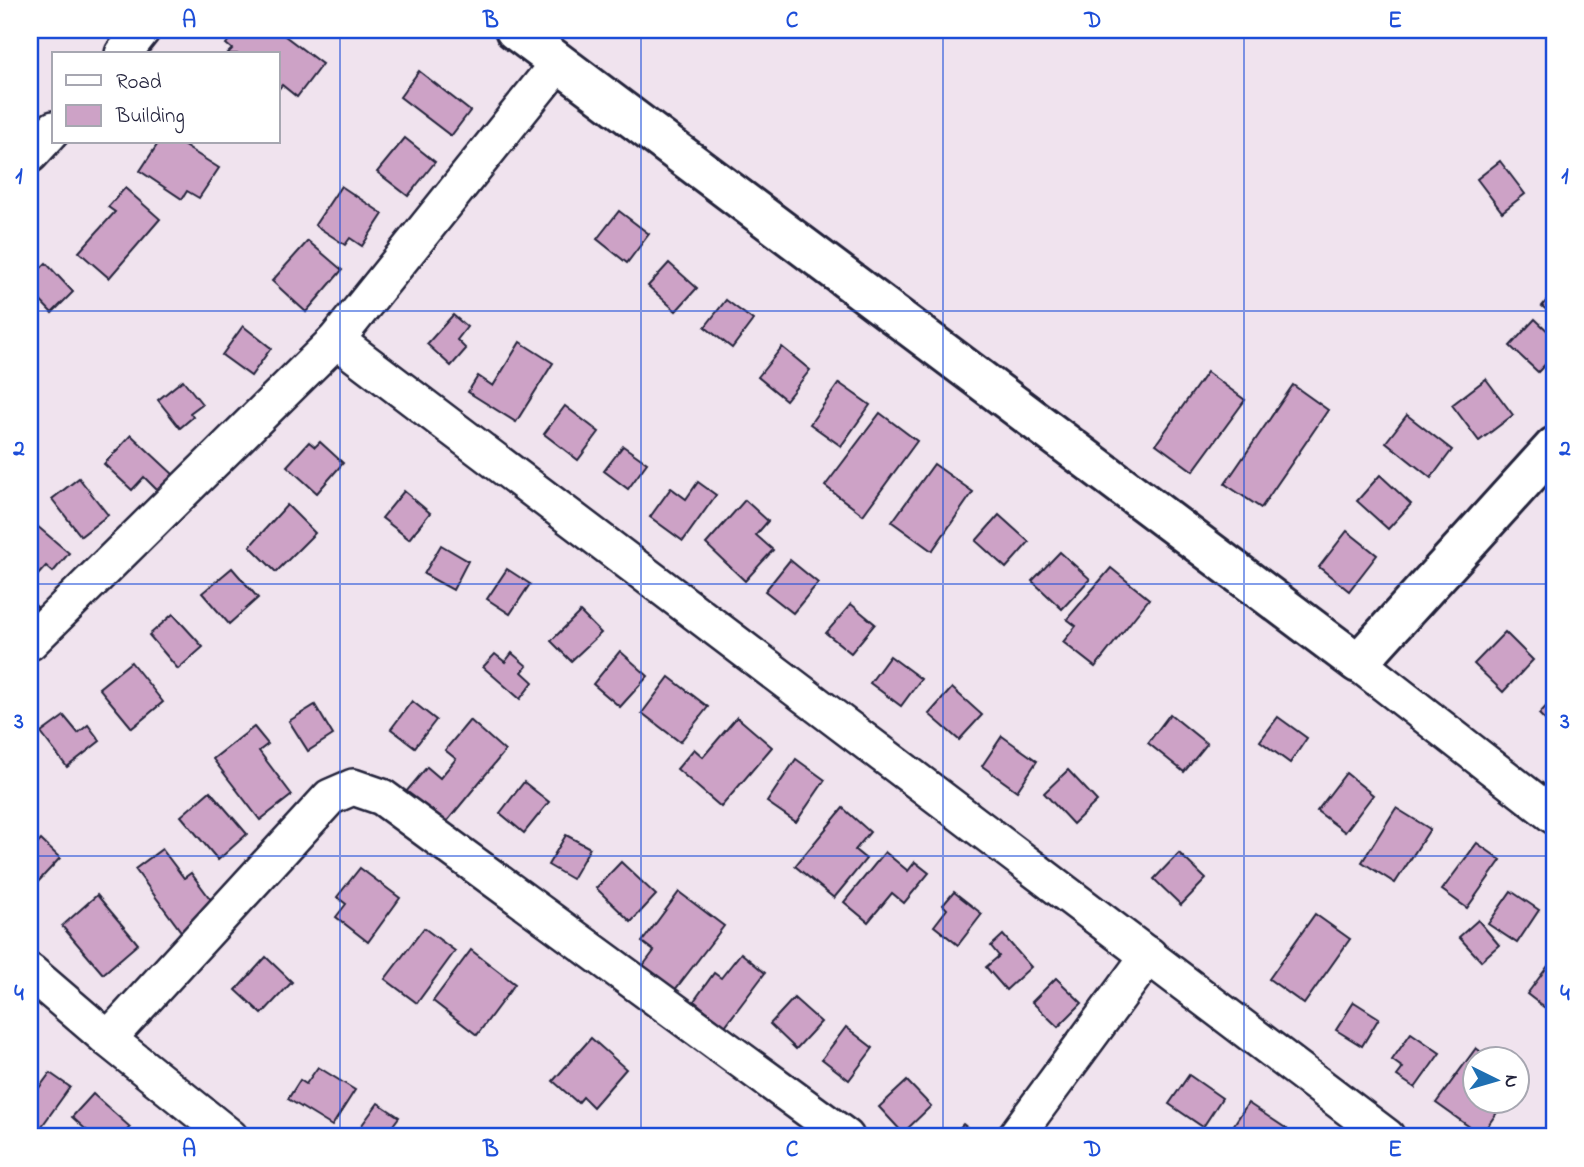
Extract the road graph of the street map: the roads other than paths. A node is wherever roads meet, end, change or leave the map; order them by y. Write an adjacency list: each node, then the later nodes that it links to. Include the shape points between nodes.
1 (142, 30): 3 (street)
2 (515, 30): 4 (street)
3 (125, 52)
4 (559, 62): 7 (street); 10 (street)
5 (52, 131): 6 (street)
6 (30, 155)
7 (337, 340): 9 (street); 12 (street)
8 (1554, 447): 10 (street)
9 (30, 642)
10 (1358, 663): 11 (street)
11 (1554, 816)
12 (1149, 955): 17 (street); 18 (street)
13 (30, 972): 14 (street)
14 (108, 1039): 15 (street); 16 (street, via 330,797 353,787 382,797)
15 (230, 1137)
16 (846, 1137)
17 (1015, 1137)
18 (1387, 1137)

